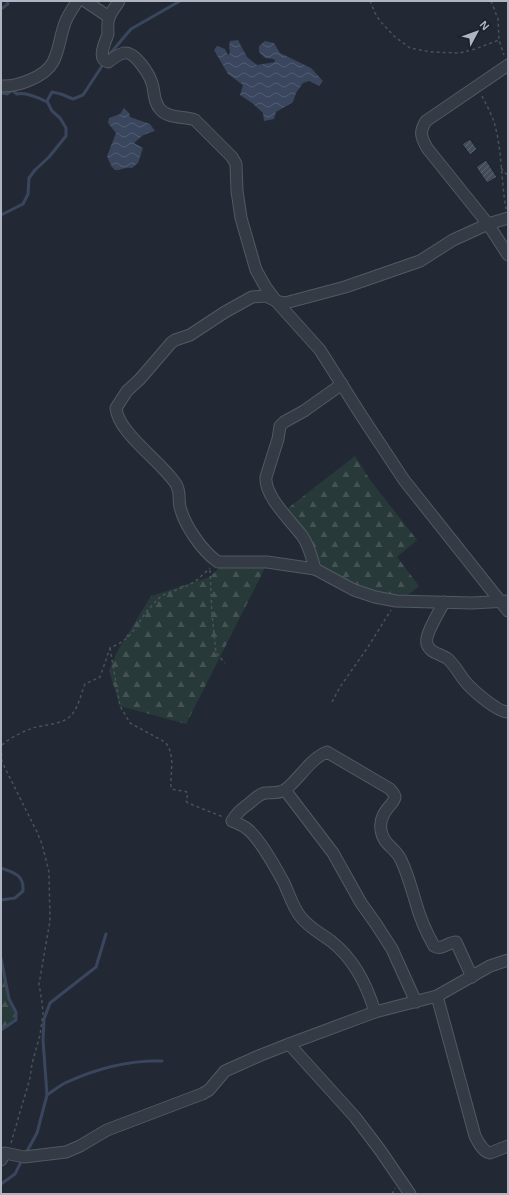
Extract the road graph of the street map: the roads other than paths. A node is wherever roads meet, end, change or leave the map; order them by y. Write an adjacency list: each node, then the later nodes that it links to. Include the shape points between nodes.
1 (77, 1): 6 (street, via 64,24 53,63 31,80)
2 (85, 1): 4 (street)
3 (119, 1): 4 (street)
4 (109, 17): 10 (street, via 102,57 104,61 108,62 123,53 134,57 145,69 152,84 155,102 161,110 167,114 194,120 232,157 236,164 241,218 256,270)
5 (508, 66): 8 (street, via 426,121 422,128 422,137 438,163)
6 (1, 86)
7 (508, 218): 8 (street)
8 (488, 224): 9 (street); 10 (street, via 453,240 420,261 295,301)
9 (508, 254)
10 (276, 301): 11 (street, via 320,350); 12 (street, via 266,296 252,297 190,335 175,340 127,392 116,408 119,420 130,435 175,483 185,520 195,538 213,559 214,565 267,562)
11 (342, 384): 12 (street, via 280,426 266,477 267,488 282,512 304,538); 13 (street, via 404,480)
12 (315, 569): 14 (street, via 354,590 375,597 396,601)
13 (504, 601): 14 (street); 15 (street)
14 (444, 602): 16 (street, via 429,631 427,645 448,659 464,680 492,705)
15 (508, 612)
16 (508, 712)
17 (285, 790): 19 (street, via 327,752 390,789 395,796 381,820 383,838 401,860 434,946 440,948 456,942); 21 (street, via 334,853 361,903 392,949); 22 (street, via 263,793 256,797 237,813 232,821 246,828 264,850 305,923 332,942 355,967 370,994)
18 (508, 960): 19 (street, via 490,966)
19 (472, 977): 20 (street)
20 (437, 996): 21 (street); 24 (street, via 475,1136 484,1151 490,1153)
21 (416, 1002): 22 (street)
22 (375, 1012): 23 (street)
23 (288, 1044): 25 (street, via 225,1071 209,1090 194,1098 107,1130 66,1152); 26 (street, via 355,1117)
24 (508, 1146)
25 (3, 1157)
26 (410, 1194)

